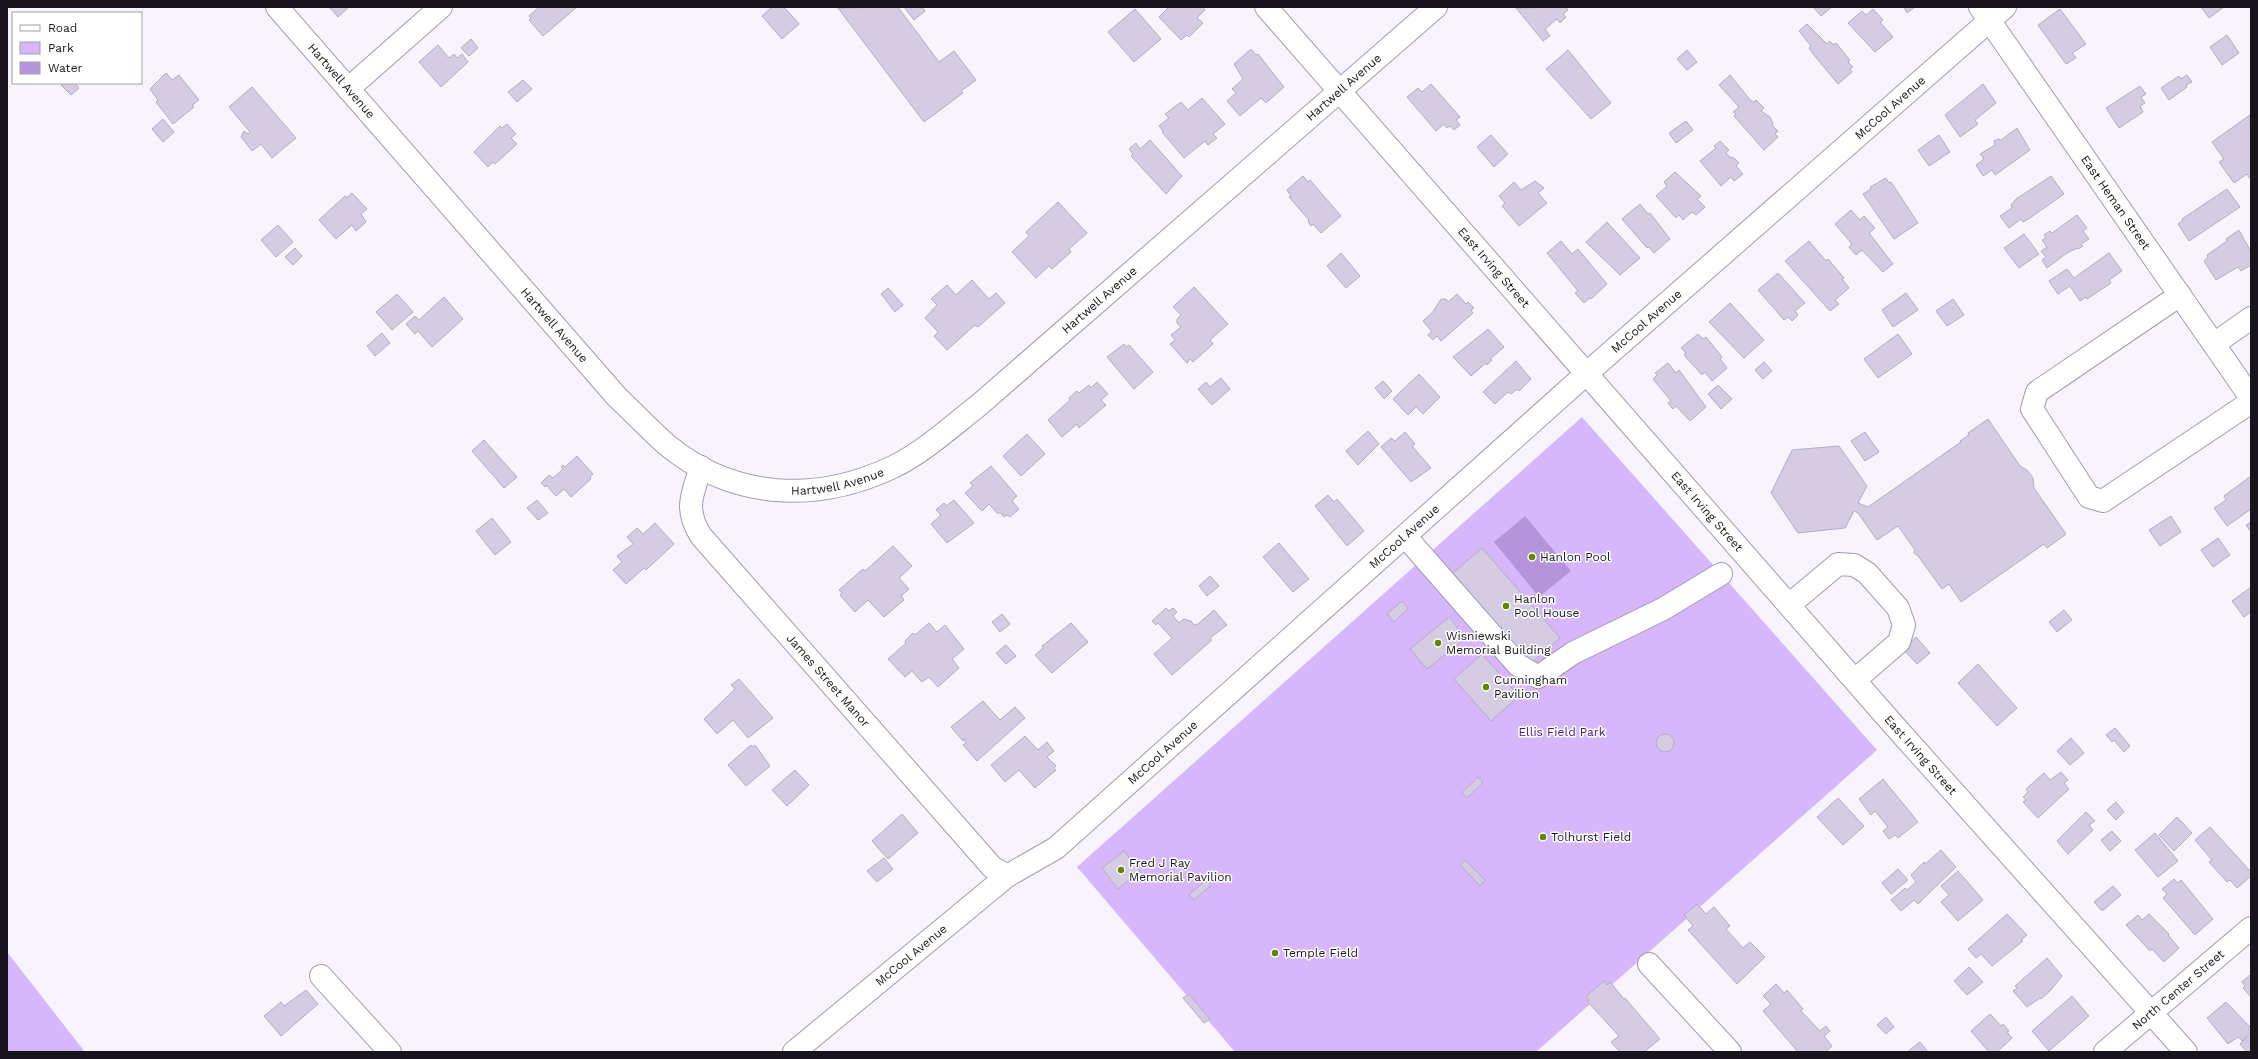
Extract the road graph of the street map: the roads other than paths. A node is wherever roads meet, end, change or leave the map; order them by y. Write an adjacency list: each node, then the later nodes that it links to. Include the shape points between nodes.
1 (277, 7): 6 (street, Hartwell Avenue)
2 (441, 7): 6 (street)
3 (1266, 7): 7 (street, East Irving Street)
4 (1436, 7): 7 (street, Hartwell Avenue)
5 (1991, 11): 8 (street, East Heman Street); 11 (street, McCool Avenue)
6 (348, 88): 14 (street, Hartwell Avenue, via 617,397 668,445)
7 (1339, 91): 11 (street, East Irving Street); 14 (street, Hartwell Avenue, via 979,405 893,467 846,485 788,492 768,490 718,477)
8 (2180, 295): 10 (street, East Heman Street); 13 (street, via 2038,392 2032,409 2089,497 2103,501)
9 (2251, 318): 10 (street)
10 (2214, 344): 12 (street, East Heman Street)
11 (1586, 374): 15 (street, McCool Avenue); 17 (street, East Irving Street)
12 (2251, 398)
13 (2251, 402)
14 (701, 467): 19 (street, James Street Manor, via 690,511 693,523 701,536 992,867)
15 (1405, 536): 16 (street, via 1518,665 1538,677 1573,653 1663,609); 19 (street, McCool Avenue, via 1056,848)
16 (1721, 574)
17 (1789, 605): 18 (street, East Irving Street); 18 (street, via 1838,564 1854,565 1867,573 1898,608 1904,625 1899,642)
18 (1855, 680): 23 (street, East Irving Street)
19 (1007, 876): 25 (street, McCool Avenue)
20 (2251, 928): 23 (street, North Center Street)
21 (1649, 964): 26 (street)
22 (321, 976): 24 (street)
23 (2152, 1013): 27 (street, North Center Street); 28 (street, East Irving Street)
24 (390, 1052)
25 (794, 1052)
26 (1730, 1052)
27 (2105, 1052)
28 (2186, 1052)

